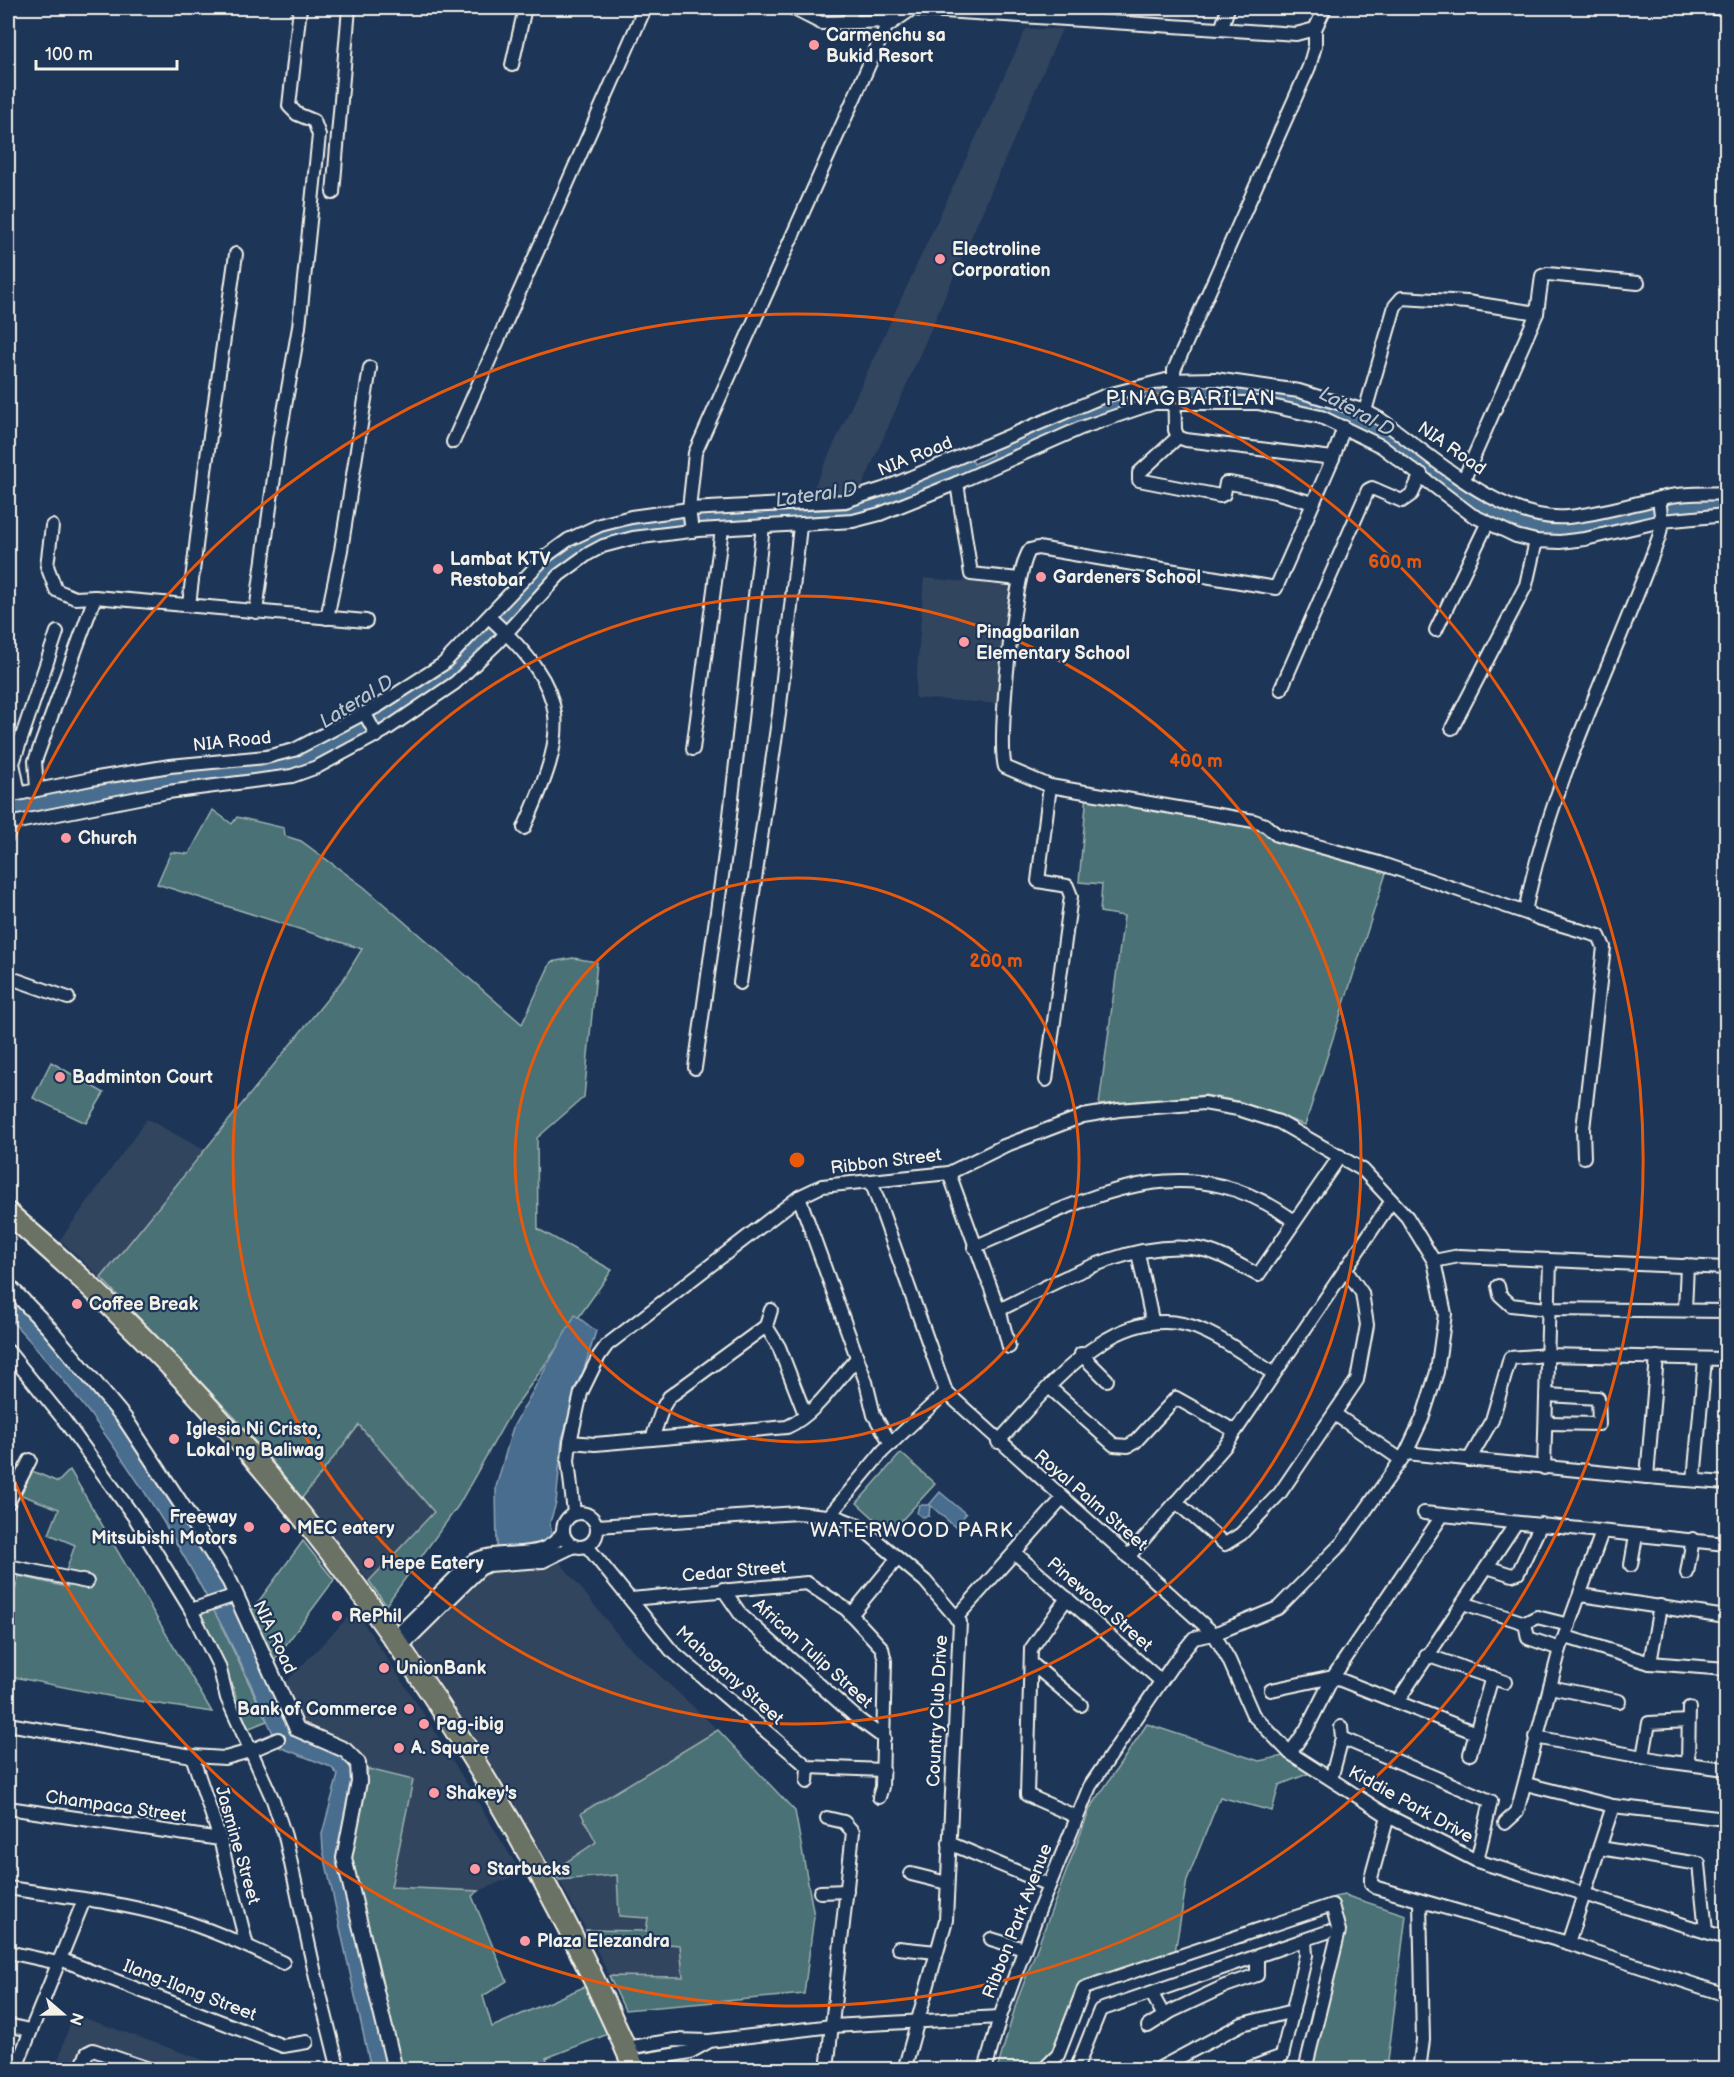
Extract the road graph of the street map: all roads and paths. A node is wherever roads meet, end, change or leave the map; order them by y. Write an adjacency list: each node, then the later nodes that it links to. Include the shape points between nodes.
1 (300, 8): 48 (street, via 289,106 314,121 319,135 299,327)
2 (349, 8): 17 (street)
3 (525, 8): 16 (street)
4 (645, 8): 27 (street)
5 (792, 8): 13 (street, via 821,23)
6 (853, 8): 13 (street)
7 (1228, 8): 14 (street)
8 (1325, 8): 15 (street)
9 (1702, 8): 10 (street)
10 (1719, 9)
11 (1002, 12): 12 (street, via 912,9); 14 (street)
12 (893, 21): 13 (street); 38 (street, via 886,27 695,453)
13 (848, 22)
14 (1222, 27): 15 (street, via 1296,34)
15 (1315, 29): 22 (street, via 1310,67 1174,370)
16 (512, 65)
17 (333, 193)
18 (236, 254): 47 (street)
19 (1638, 283): 20 (street, via 1548,274 1542,276)
20 (1537, 313): 24 (street, via 1467,302 1402,298 1395,306); 31 (street)
21 (370, 368): 49 (street, via 342,550)
22 (1173, 392): 23 (street, via 1227,401); 23 (street, NIA Road, via 1215,379); 26 (street); 29 (street, via 1154,403); 29 (street, NIA Road, via 1104,396)
23 (1296, 400): 24 (street, NIA Road); 25 (street)
24 (1365, 411): 31 (street, NIA Road)
25 (1344, 427): 28 (street); 30 (street, via 1382,446)
26 (1178, 437): 28 (street); 35 (street, via 1139,473 1139,480 1220,496 1226,483 1230,483)
27 (453, 442)
28 (1333, 458): 35 (street)
29 (963, 470): 33 (street); 33 (street, NIA Road); 45 (street, via 971,574)
30 (1421, 474): 39 (street); 54 (street, via 1412,494 1402,501 1372,488 1368,490)
31 (1464, 478): 34 (street, NIA Road, via 1510,507 1547,516 1586,514)
32 (1726, 494): 34 (street, NIA Road)
33 (889, 499): 38 (street, NIA Road); 42 (street, via 853,521)
34 (1659, 500): 37 (street)
35 (1313, 503): 45 (street, via 1276,588 1038,548 1025,555)
36 (1726, 515): 37 (street)
37 (1662, 519): 44 (street, via 1585,539); 64 (street, via 1640,592 1545,833 1527,901)
38 (691, 521): 43 (street); 51 (street, via 588,554); 51 (street, NIA Road, via 600,525 568,540 546,556)
39 (1487, 524): 44 (street); 52 (street)
40 (52, 526): 46 (street, via 47,566 56,590 75,598)
41 (763, 526): 42 (street); 43 (street); 68 (street, via 728,833)
42 (800, 526): 66 (street)
43 (722, 529): 58 (street)
44 (1536, 541): 56 (street, via 1526,585)
45 (1019, 579): 59 (street, via 1008,667 1003,761 1005,767)
46 (95, 597): 47 (street); 60 (street, via 35,761)
47 (189, 605): 48 (street)
48 (256, 612): 49 (street)
49 (327, 618): 50 (street)
50 (366, 621)
51 (498, 626): 55 (street, NIA Road); 57 (street, via 455,683); 63 (street, via 531,660 554,701 556,722 551,758)
52 (1436, 630)
53 (57, 632): 61 (street, via 13,762)
54 (1281, 688)
55 (367, 716): 57 (street); 60 (street, NIA Road, via 281,754 170,766)
56 (1452, 728)
57 (376, 734): 62 (street, via 292,776 168,792)
58 (693, 749)
59 (1050, 786): 64 (street, via 1254,821 1277,835 1379,863); 69 (street, via 1038,881 1067,886 1071,896)
60 (37, 789): 61 (street, NIA Road)
61 (13, 795)
62 (8, 824)
63 (524, 828)
64 (1529, 914): 71 (street, via 1588,931 1599,936 1604,947)
65 (8, 977): 67 (street)
66 (740, 983)
67 (68, 998)
68 (695, 1068)
69 (1046, 1080)
70 (1340, 1156): 72 (street, Ribbon Street, via 1279,1122 1204,1103 1083,1116 1004,1146); 75 (street, Ribbon Street, via 1363,1170); 77 (street)
71 (1584, 1156)
72 (949, 1173): 73 (street, Ribbon Street); 78 (street)
73 (871, 1181): 74 (street, Ribbon Street, via 822,1186); 107 (street)
74 (799, 1197): 100 (street); 114 (street, Ribbon Street, via 607,1345 581,1393)
75 (1391, 1202): 80 (street, Ribbon Street, via 1407,1217); 84 (street)
76 (8, 1214): 163 (highway, via 88,1285 197,1395 305,1522)
77 (1294, 1221): 78 (street, via 1269,1203 1222,1184 1175,1180 1127,1186 1067,1206); 85 (street)
78 (974, 1247): 91 (street)
79 (1138, 1254): 85 (street, via 1198,1249); 91 (street, via 1072,1276); 94 (street)
80 (1434, 1261): 81 (street, via 1459,1256); 117 (street, Ribbon Street, via 1445,1314 1437,1372 1422,1419)
81 (1550, 1261): 82 (street); 89 (street)
82 (1687, 1265): 83 (street); 92 (street)
83 (1726, 1268)
84 (1345, 1269): 104 (street); 110 (street, via 1362,1293 1367,1325 1357,1380)
85 (1258, 1275): 88 (street)
86 (8, 1285): 151 (street, NIA Road, via 124,1419 187,1513)
87 (1498, 1286): 89 (street, via 1500,1295 1511,1305)
88 (1258, 1289)
89 (1547, 1309): 92 (street); 99 (street)
90 (771, 1310): 95 (street)
91 (999, 1310): 96 (street)
92 (1685, 1310): 93 (street)
93 (1726, 1311)
94 (1152, 1320): 98 (street); 104 (street, via 1203,1330)
95 (766, 1326): 109 (street, via 779,1347); 113 (street, via 669,1397)
96 (1009, 1347)
97 (8, 1351): 156 (street, via 135,1518)
98 (1081, 1354): 105 (street); 106 (street)
99 (1546, 1355): 101 (street); 108 (street); 119 (street, via 1510,1358 1492,1420)
100 (857, 1358): 109 (street); 116 (street, via 874,1415)
101 (1657, 1358): 102 (street); 121 (street)
102 (1705, 1359): 103 (street); 122 (street)
103 (1726, 1359)
104 (1274, 1374): 112 (street)
105 (1107, 1380)
106 (1049, 1388): 112 (street, via 1124,1452 1176,1393); 115 (street)
107 (946, 1392): 115 (street, Royal Palm Street); 116 (street)
108 (1547, 1395): 111 (street); 111 (street, via 1598,1398 1599,1424)
109 (805, 1414): 113 (street, via 787,1427)
110 (1336, 1415): 117 (street); 125 (street, via 1280,1493 1225,1550)
111 (1546, 1424): 120 (street)
112 (1235, 1431): 125 (street)
113 (652, 1439): 114 (street)
114 (570, 1442): 127 (street, Ribbon Street, via 568,1460)
115 (998, 1442): 124 (street, Royal Palm Street)
116 (891, 1444): 129 (street)
117 (1403, 1456): 119 (street); 162 (street, Ribbon Park Avenue, via 1343,1542 1278,1608)
118 (30, 1460): 126 (street)
119 (1469, 1460): 120 (street)
120 (1544, 1468): 121 (street)
121 (1647, 1478): 122 (street)
122 (1694, 1480): 123 (street)
123 (1726, 1482)
124 (1062, 1499): 141 (street); 142 (street, Royal Palm Street)
125 (1176, 1502): 142 (street)
126 (8, 1503)
127 (574, 1513): 133 (street, via 590,1515); 134 (street, via 565,1521)
128 (1424, 1513): 130 (street)
129 (829, 1516): 133 (street, Country Club Drive, via 798,1513); 143 (street, Country Club Drive, via 858,1525)
130 (1442, 1516): 131 (street); 169 (street)
131 (1516, 1524): 132 (street); 146 (street)
132 (1541, 1524): 135 (street); 146 (street, via 1518,1574)
133 (597, 1526): 140 (street, via 594,1540)
134 (563, 1532): 139 (street); 163 (street, via 555,1544 544,1550 493,1554 471,1562)
135 (1602, 1532): 136 (street); 150 (street)
136 (1636, 1536): 137 (street); 144 (street)
137 (1693, 1539): 138 (street); 147 (street)
138 (1726, 1544)
139 (574, 1546): 140 (street); 163 (street, via 543,1561 480,1569)
140 (587, 1546): 153 (street, Mahogany Street)
141 (1015, 1553): 152 (street, Pinewood Street); 159 (street)
142 (1128, 1557): 162 (street, Royal Palm Street)
143 (897, 1559): 157 (street); 159 (street, Country Club Drive, via 925,1581)
144 (1631, 1565)
145 (8, 1566): 148 (street)
146 (1487, 1567): 154 (street)
147 (1687, 1573)
148 (87, 1582)
149 (723, 1590): 153 (street, Cedar Street); 157 (street, Cedar Street, via 807,1583); 183 (street, African Tulip Street, via 741,1614)
150 (1581, 1595): 155 (street); 161 (street)
151 (233, 1596): 156 (street); 248 (street, NIA Road, via 297,1729 345,1750 358,1763 360,1782 345,1858)
152 (1067, 1598): 166 (street, via 1031,1638); 171 (street, Pinewood Street)
153 (631, 1599): 191 (street, Mahogany Street, via 671,1650)
154 (1463, 1603): 160 (street); 165 (street)
155 (1660, 1606): 158 (street); 167 (street)
156 (191, 1610): 185 (street, via 219,1666 227,1698)
157 (851, 1615): 183 (street, Cedar Street, via 882,1648 886,1678)
158 (1726, 1617)
159 (956, 1618): 206 (street, Country Club Drive, via 960,1622)
160 (1524, 1623): 161 (street, via 1538,1617); 164 (street, via 1528,1638)
161 (1567, 1631): 164 (street); 167 (street)
162 (1214, 1634): 171 (street, Ribbon Park Avenue, via 1194,1638); 186 (street, Kiddie Park Drive, via 1253,1715)
163 (396, 1643): 243 (highway, via 535,1864 593,1974)
164 (1560, 1649): 173 (street)
165 (1426, 1654): 170 (street); 176 (street)
166 (1031, 1663): 177 (street); 201 (street, via 1027,1795)
167 (1650, 1663): 168 (street)
168 (1726, 1669)
169 (1333, 1677): 174 (street); 176 (street); 186 (street)
170 (1492, 1677): 172 (street); 181 (street)
171 (1161, 1682): 201 (street, Ribbon Park Avenue, via 1090,1786)
172 (1505, 1682)
173 (1550, 1686): 175 (street); 182 (street)
174 (1270, 1690)
175 (1620, 1701)
176 (1397, 1702): 181 (street)
177 (1081, 1705)
178 (1689, 1708): 179 (street)
179 (1688, 1721): 189 (street, via 1649,1723); 190 (street)
180 (8, 1724): 188 (street)
181 (1476, 1733): 187 (street)
182 (1535, 1737): 189 (street); 196 (street)
183 (884, 1738): 193 (street, Cedar Street)
184 (279, 1739): 185 (street)
185 (250, 1751): 188 (street, via 225,1758); 247 (street, via 285,1836)
186 (1290, 1753): 194 (street, Kiddie Park Drive)
187 (1470, 1754)
188 (192, 1756): 205 (street, Jasmine Street)
189 (1643, 1757): 190 (street)
190 (1688, 1764): 192 (street)
191 (808, 1767): 193 (street); 195 (street)
192 (1726, 1769)
193 (883, 1770): 197 (street, Cedar Street)
194 (1331, 1779): 200 (street, Kiddie Park Drive); 208 (street, via 1341,1733 1486,1797 1491,1807)
195 (807, 1782)
196 (1526, 1784): 198 (street); 204 (street, via 1517,1812)
197 (879, 1797)
198 (1613, 1806): 203 (street); 207 (street)
199 (8, 1808): 205 (street, Champaca Street)
200 (1388, 1816): 208 (street, Kiddie Park Drive); 217 (street, via 1371,1884)
201 (1077, 1817): 211 (street, Ribbon Park Avenue)
202 (827, 1818): 213 (street, via 843,1822 853,1832)
203 (1726, 1819)
204 (1504, 1823)
205 (220, 1839): 224 (street, Jasmine Street)
206 (949, 1843): 210 (street, Country Club Drive); 211 (street)
207 (1600, 1848): 215 (street); 218 (street, via 1699,1864)
208 (1477, 1861): 215 (street, Kiddie Park Drive)
209 (911, 1874): 210 (street)
210 (947, 1883): 228 (street, Country Club Drive, via 946,1920)
211 (1049, 1885): 226 (street, Ribbon Park Avenue)
212 (8, 1888): 216 (street)
213 (847, 1891): 214 (street); 239 (street)
214 (820, 1892)
215 (1583, 1894): 218 (street, Kiddie Park Drive); 223 (street)
216 (84, 1900): 224 (street, via 168,1916); 230 (street)
217 (1420, 1902): 223 (street); 257 (street, via 1423,2040)
218 (1706, 1931): 220 (street, Kiddie Park Drive)
219 (1326, 1932): 222 (street)
220 (1726, 1938)
221 (991, 1940): 226 (street)
222 (1305, 1941): 229 (street); 234 (street, via 1306,1955)
223 (1568, 1943): 233 (street)
224 (247, 1946): 231 (street)
225 (898, 1948): 228 (street)
226 (1024, 1949): 236 (street, Ribbon Park Avenue)
227 (8, 1952): 230 (street, Ilang-Ilang Street)
228 (936, 1952): 237 (street, Country Club Drive)
229 (1257, 1958): 232 (street); 235 (street, via 1257,1975)
230 (59, 1961): 241 (street); 242 (street, Ilang-Ilang Street, via 283,2046)
231 (282, 1963)
232 (1152, 1994): 235 (street); 253 (street, via 1100,2010)
233 (1726, 1995)
234 (1293, 2011): 254 (street, via 1242,2024); 255 (street, via 1282,2056)
235 (1164, 2016): 240 (street)
236 (1000, 2017): 237 (street, Ribbon Park Avenue); 251 (street)
237 (918, 2021): 239 (street, Ribbon Park Avenue); 250 (street, Country Club Drive)
238 (8, 2025): 241 (street)
239 (832, 2026): 243 (street, Ribbon Park Avenue, via 709,2041 686,2039); 249 (street)
240 (1148, 2026)
241 (29, 2030): 244 (street)
242 (307, 2042)
243 (631, 2060)
244 (15, 2070)
245 (81, 2070): 246 (street, via 87,2053 93,2050)
246 (152, 2070)
247 (339, 2070)
248 (395, 2070)
249 (827, 2070)
250 (904, 2070)
251 (985, 2070)
252 (1042, 2070): 256 (street, via 1058,2055 1084,1988 1332,1905 1339,1931)
253 (1076, 2070)
254 (1156, 2070)
255 (1245, 2070)
256 (1305, 2070)
257 (1419, 2070)

